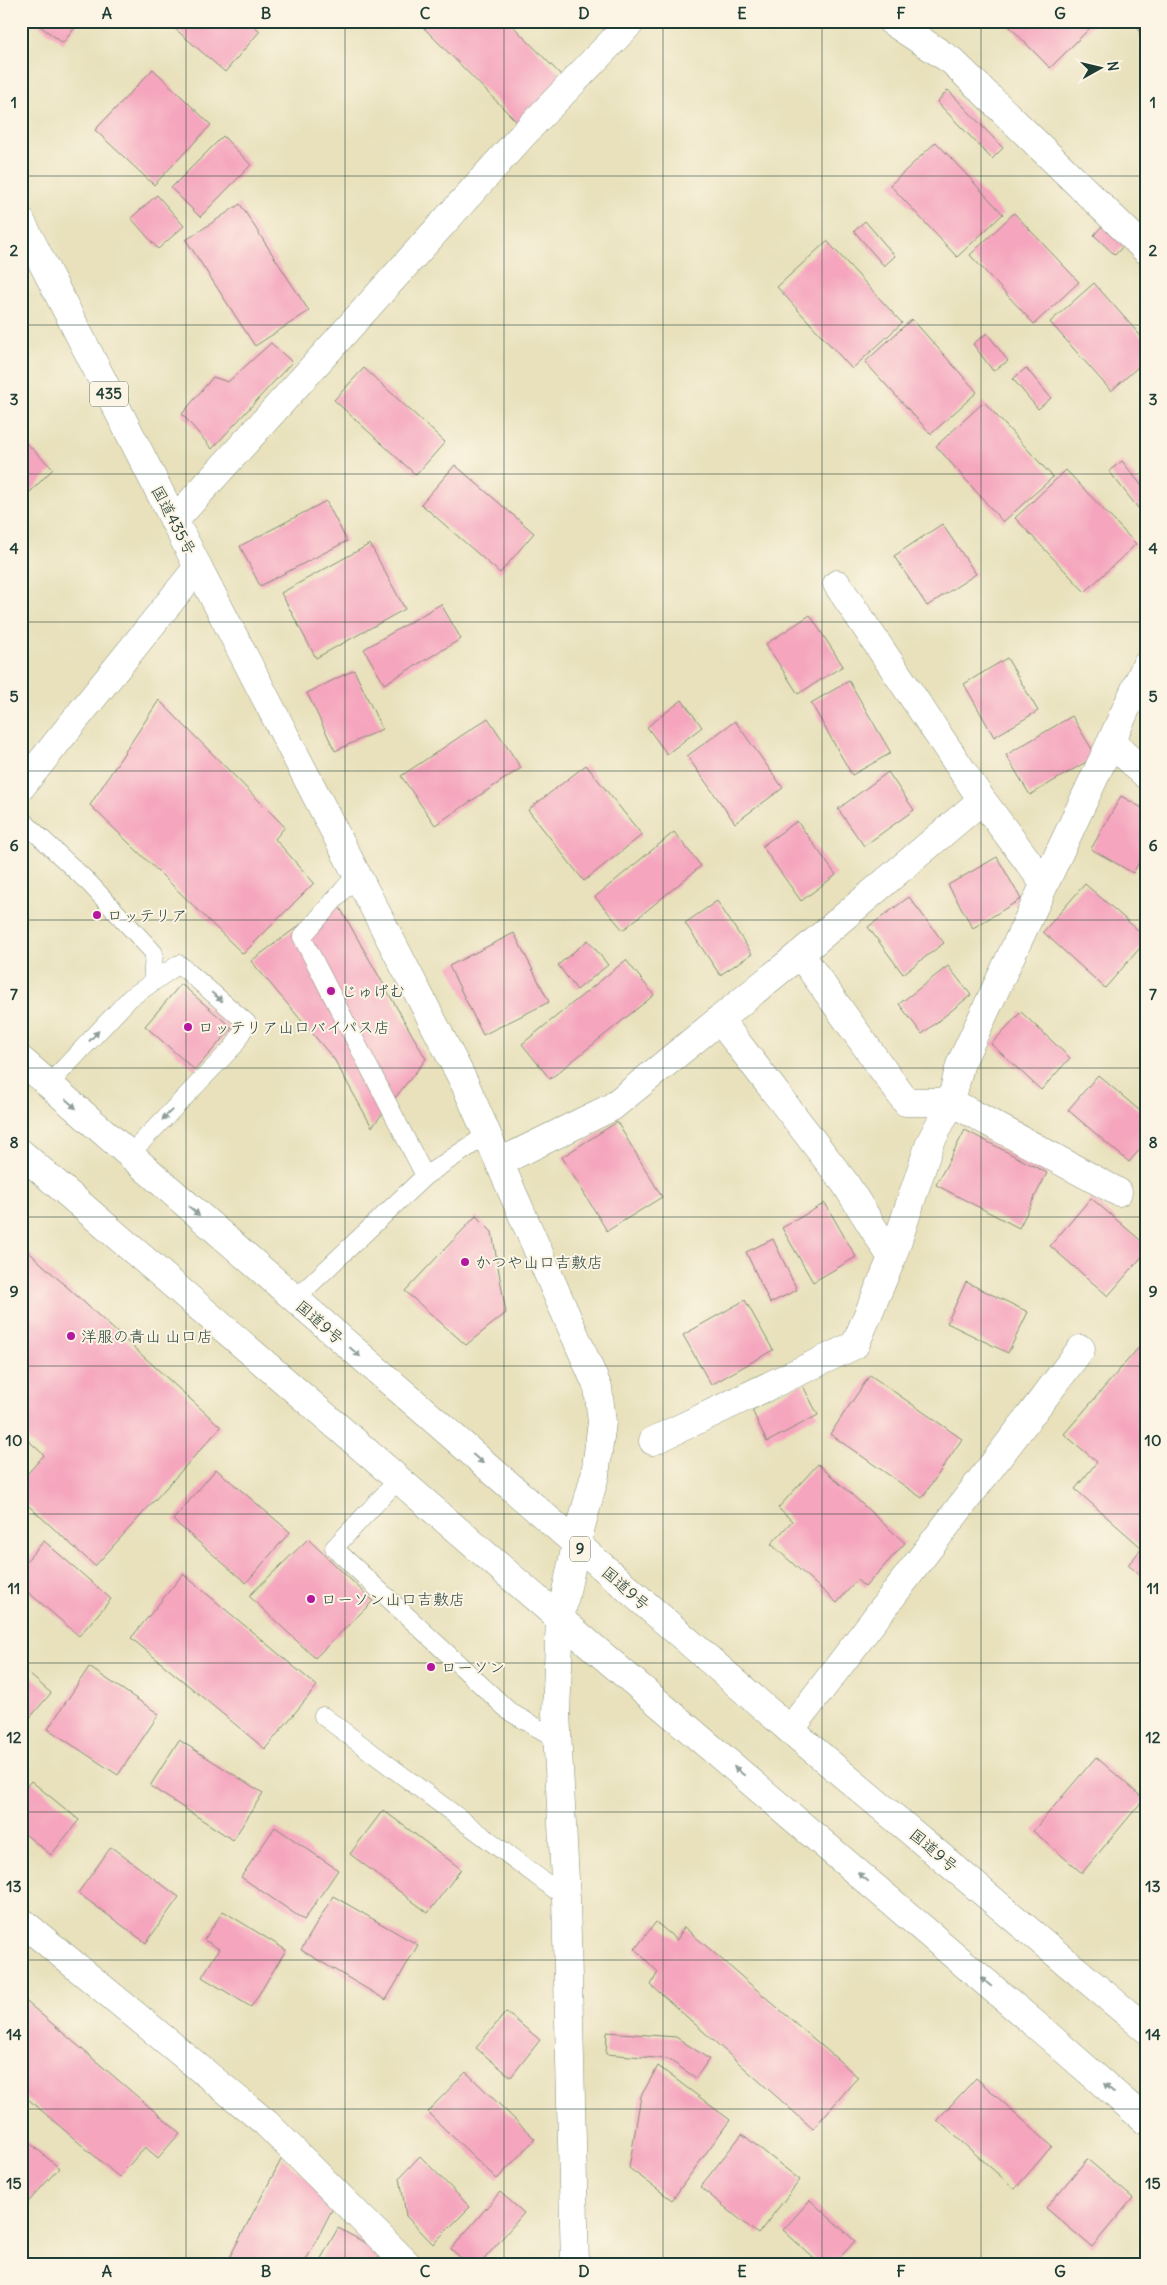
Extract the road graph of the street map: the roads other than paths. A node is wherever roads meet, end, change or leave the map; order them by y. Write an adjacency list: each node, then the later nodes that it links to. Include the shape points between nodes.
1 (632, 21): 5 (main road, via 530,127)
2 (890, 21): 4 (main road, via 952,61)
3 (22, 226): 5 (main road, 国道435号 / 435)
4 (1146, 250)
5 (174, 521): 6 (main road, 国道435号 / 435)
6 (198, 566): 11 (main road, 国道435号); 14 (main road)
7 (837, 584): 12 (main road)
8 (1146, 665): 9 (main road)
9 (1111, 742): 10 (main road); 15 (main road)
10 (1146, 775)
11 (21, 787)
12 (982, 800): 15 (main road); 16 (main road)
13 (21, 819): 17 (lane, via 90,884 154,953)
14 (357, 874): 22 (main road); 26 (lane, via 302,937)
15 (1044, 883): 21 (main road, via 960,1065)
16 (800, 954): 18 (main road); 21 (main road, via 906,1102)
17 (152, 983): 20 (lane, one-way to 17, via 130,998); 24 (lane, one-way to 24, via 179,964 247,1023 234,1046)
18 (719, 1019): 25 (main road, via 612,1106); 28 (main road, via 845,1183)
19 (21, 1060): 20 (main road, 国道9号 / 9)
20 (49, 1084): 24 (main road, 国道9号 / 9, one-way to 24)
21 (951, 1102): 27 (main road); 28 (main road, via 930,1143)
22 (488, 1134): 25 (main road); 26 (lane)
23 (21, 1154): 32 (main road)
24 (130, 1154): 29 (main road, 国道9号 / 9, one-way to 29)
25 (500, 1162): 33 (main road, via 598,1388 602,1422 596,1475)
26 (425, 1176): 29 (lane)
27 (1118, 1192)
28 (892, 1258): 31 (main road, via 855,1345)
29 (294, 1299): 33 (main road, 国道9号 / 9, one-way to 33)
30 (1081, 1349): 36 (main road)
31 (653, 1441)
32 (398, 1480): 34 (main road); 37 (lane, via 334,1548 510,1712)
33 (576, 1544): 34 (main road); 36 (main road, 国道9号 / 9)
34 (560, 1619): 37 (main road); 41 (main road, one-way to 34)
35 (323, 1716): 38 (lane)
36 (790, 1730): 40 (main road, 国道9号 / 9)
37 (557, 1739): 38 (main road)
38 (566, 1898): 43 (main road)
39 (21, 1921): 42 (main road, via 266,2123)
40 (1146, 2030)
41 (1146, 2120)
42 (408, 2264)
43 (575, 2264)

